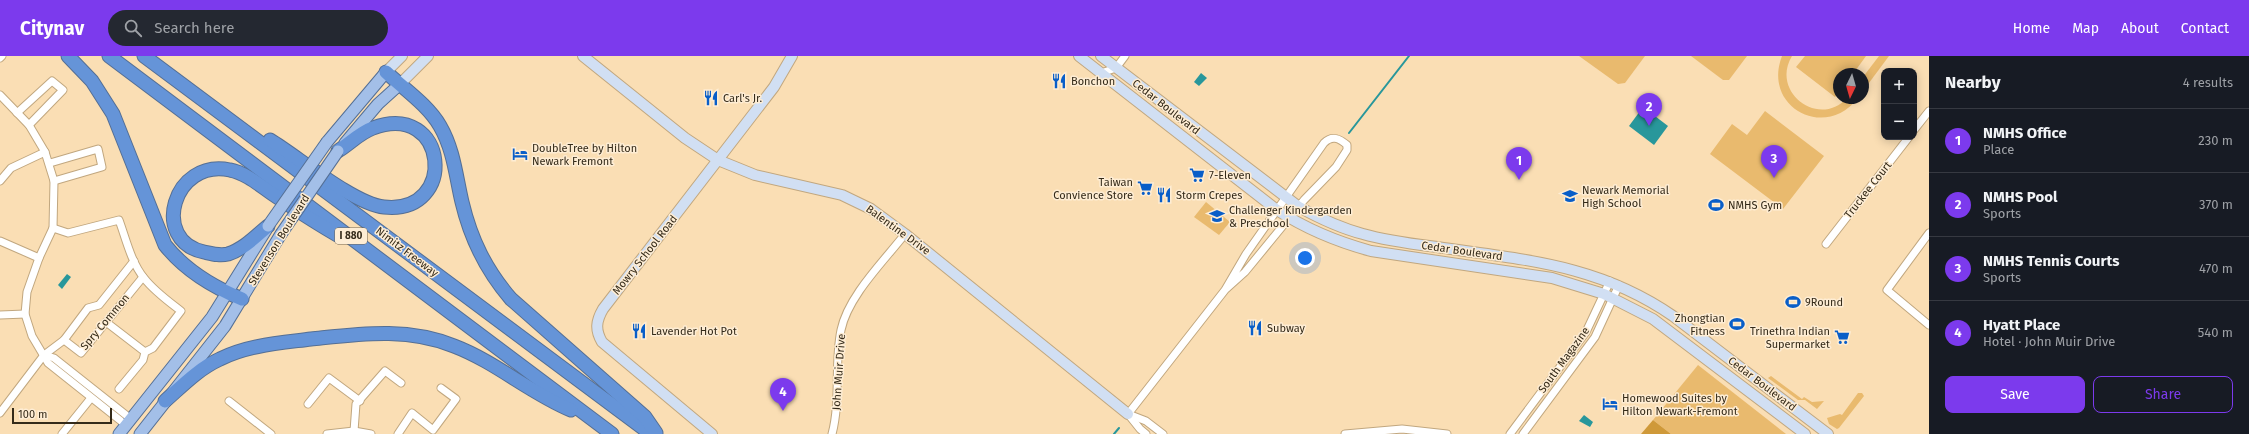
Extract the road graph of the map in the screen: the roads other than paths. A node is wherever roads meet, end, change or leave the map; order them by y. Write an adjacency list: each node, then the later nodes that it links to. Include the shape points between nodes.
1 (2, 56): 12 (street)
2 (68, 56): 46 (highway, via 92,81 114,114 165,245 189,269)
3 (109, 56): 41 (highway, Nimitz Freeway / I 880)
4 (144, 56): 18 (highway, Nimitz Freeway / I 880)
5 (402, 56): 14 (main road, Stevenson Boulevard)
6 (428, 56): 16 (main road, Stevenson Boulevard)
7 (583, 56): 26 (main road, Balentine Drive, via 685,138)
8 (792, 56): 26 (main road, Mowry School Road, via 777,82)
9 (1079, 56): 15 (main road, Cedar Boulevard)
10 (1125, 56): 13 (street)
11 (1105, 57): 13 (main road, Cedar Boulevard); 15 (street)
12 (0, 58)
13 (1116, 68): 15 (street); 30 (main road, Cedar Boulevard)
14 (386, 72): 16 (highway); 34 (main road, Stevenson Boulevard, bridge, via 327,142)
15 (1101, 73): 32 (main road, Cedar Boulevard)
16 (399, 85): 24 (main road, Stevenson Boulevard, via 363,121); 77 (highway, via 432,115 443,133 452,154 471,235 498,285 645,417)
17 (0, 95): 20 (street)
18 (216, 109): 24 (highway, via 276,144 351,194 383,208 400,208 414,203 427,193 434,179 434,151 427,138 414,128 400,123 372,128); 76 (highway, Nimitz Freeway / I 880)
19 (1929, 111): 22 (street)
20 (17, 113): 21 (street); 21 (street, via 52,81 63,90)
21 (28, 125): 25 (street)
22 (1917, 126)
23 (1907, 140): 39 (street, Truckee Court)
24 (338, 151): 48 (main road, Stevenson Boulevard, bridge, via 281,234)
25 (45, 152): 27 (street); 28 (street, via 11,168)
26 (718, 160): 37 (main road, Balentine Drive, via 755,175 842,195 871,209); 78 (main road, Mowry School Road, via 603,309 597,326 599,337 607,347)
27 (50, 163): 29 (street); 29 (street, via 98,149 102,167)
28 (0, 181)
29 (54, 181): 35 (street)
30 (1285, 199): 31 (main road, Cedar Boulevard); 31 (street, via 1324,143 1329,138 1341,140 1347,145 1344,156); 32 (street)
31 (1299, 207): 33 (street); 44 (main road, Cedar Boulevard, via 1363,234 1554,264)
32 (1277, 210): 33 (main road, Cedar Boulevard); 45 (street, via 1246,254)
33 (1290, 218): 45 (street, via 1245,272); 47 (main road, Cedar Boulevard, via 1329,237 1371,251 1552,278)
34 (268, 226): 41 (highway, via 243,247 216,255 199,251 187,244 178,233 173,219 174,204 180,190 190,178 216,168 232,170 248,177 314,222); 46 (main road, Stevenson Boulevard)
35 (53, 228): 40 (street); 42 (street, via 68,233 119,220)
36 (1929, 233): 52 (street, via 1887,290)
37 (905, 234): 65 (main road, Balentine Drive); 79 (street, John Muir Drive, via 858,294 843,322 836,414)
38 (0, 241): 40 (street)
39 (1826, 244)
40 (39, 258): 49 (street, via 28,292)
41 (383, 260): 66 (highway, Nimitz Freeway / I 880)
42 (134, 261): 43 (street); 53 (street, Spry Common, via 99,306 88,308)
43 (143, 277): 51 (street, Spry Common); 54 (street, via 181,311 153,348)
44 (1614, 283): 47 (street, South Magazine); 87 (main road, Cedar Boulevard, via 1673,316)
45 (1225, 290): 65 (street)
46 (228, 293): 48 (highway); 67 (main road, Stevenson Boulevard, via 212,317)
47 (1609, 296): 84 (street, South Magazine, via 1579,343); 85 (street, South Magazine, via 1595,337); 86 (main road, Cedar Boulevard, via 1665,327)
48 (242, 299): 61 (main road, Stevenson Boulevard)
49 (25, 314): 50 (street); 55 (street, via 32,336)
50 (0, 315)
51 (106, 322): 53 (street, Spry Common, via 81,353); 54 (street)
52 (1929, 325)
53 (64, 340): 55 (street, Spry Common)
54 (145, 352): 58 (street, via 143,360)
55 (44, 356): 59 (street, via 55,370); 64 (street, Spry Common); 67 (street, via 54,358)
56 (401, 383): 60 (street, via 385,371)
57 (441, 388): 74 (street, via 456,399 433,430 412,413)
58 (119, 389)
59 (91, 398): 67 (street); 69 (street)
60 (360, 400): 63 (street, via 329,378); 68 (street, via 356,404)
61 (165, 401): 66 (highway, via 196,374 219,359 243,350 270,344 393,332 434,339 455,346 500,369 557,404); 70 (main road, Stevenson Boulevard)
62 (229, 401): 71 (street)
63 (308, 404)
64 (0, 413)
65 (1128, 414): 80 (street, Balentine Drive); 81 (street, Balentine Drive, via 1146,421)
66 (591, 419): 75 (highway, Nimitz Freeway / I 880)
67 (125, 426)
68 (354, 431): 72 (street); 73 (street)
69 (62, 434)
70 (140, 434)
71 (271, 434)
72 (327, 434)
73 (371, 434)
74 (398, 434)
75 (612, 434)
76 (651, 434)
77 (656, 434)
78 (712, 434)
79 (832, 434)
80 (1146, 434)
81 (1163, 434)
82 (1345, 434): 83 (street, via 1402,429)
83 (1447, 434)
84 (1510, 434)
85 (1523, 434)
86 (1806, 434)
87 (1828, 434)

